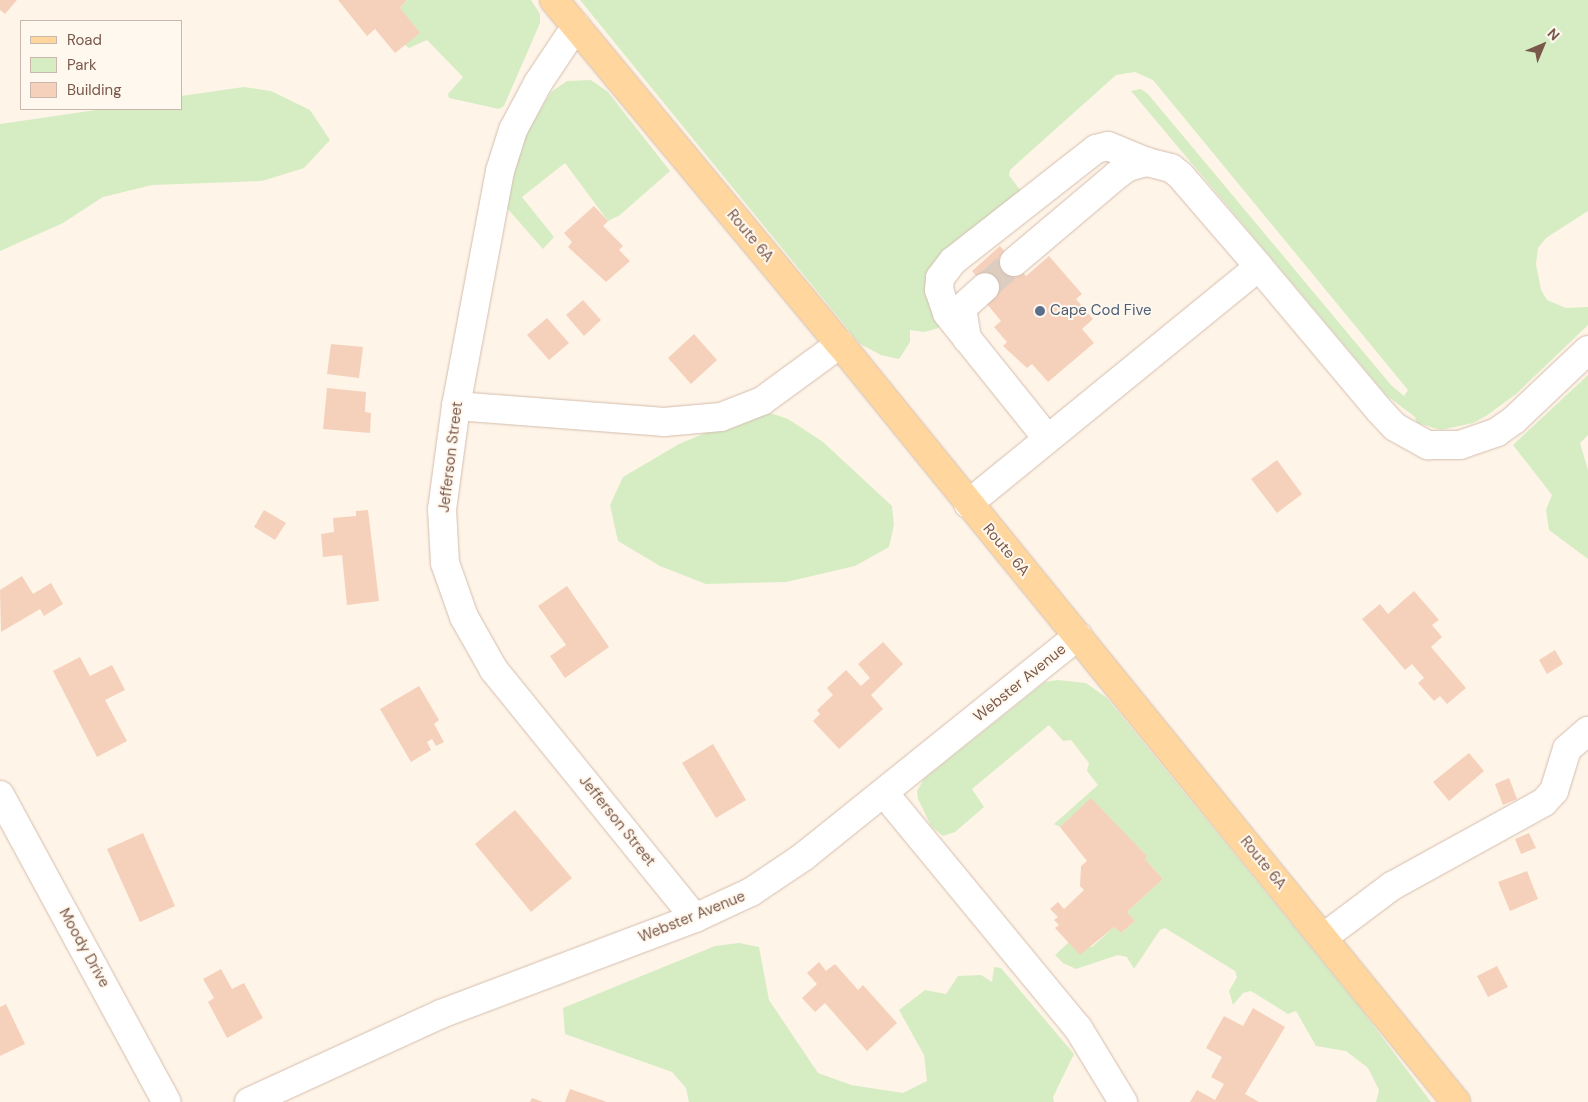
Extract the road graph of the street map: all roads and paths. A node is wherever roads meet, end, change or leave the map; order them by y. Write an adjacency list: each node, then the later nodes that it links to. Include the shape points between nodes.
1 (554, 0): 2 (main road, Route 6A)
2 (576, 26): 8 (main road, Route 6A); 10 (street, Jefferson Street, via 538,83 505,152)
3 (1147, 162): 4 (street, via 1128,167 1117,175); 5 (street, via 1171,168 1180,175); 7 (street, via 1108,146 1096,148 953,261 940,278 939,290 947,313)
4 (1014, 262)
5 (1259, 267): 9 (street, via 1378,410 1395,427 1428,445 1460,445 1497,432); 11 (street)
6 (985, 286): 7 (street, via 962,308)
7 (967, 339): 11 (street)
8 (840, 344): 10 (street, via 762,402 721,417 664,422); 12 (main road, Route 6A)
9 (1588, 350)
10 (456, 406): 17 (street, Jefferson Street, via 442,508 446,563 464,617 494,670)
11 (1046, 438): 12 (street)
12 (968, 504): 13 (main road, Route 6A)
13 (1078, 636): 15 (street, Webster Avenue); 18 (main road, Route 6A)
14 (1588, 732): 18 (street, via 1567,749 1554,791 1544,802 1392,886)
15 (884, 793): 17 (street, Webster Avenue, via 780,875 752,892); 21 (street, via 1078,1028)
16 (0, 795): 19 (street, Moody Drive)
17 (695, 918): 20 (street, Webster Avenue, via 441,1014)
18 (1324, 937): 22 (main road, Route 6A)
19 (167, 1102)
20 (249, 1102)
21 (1124, 1102)
22 (1456, 1102)

